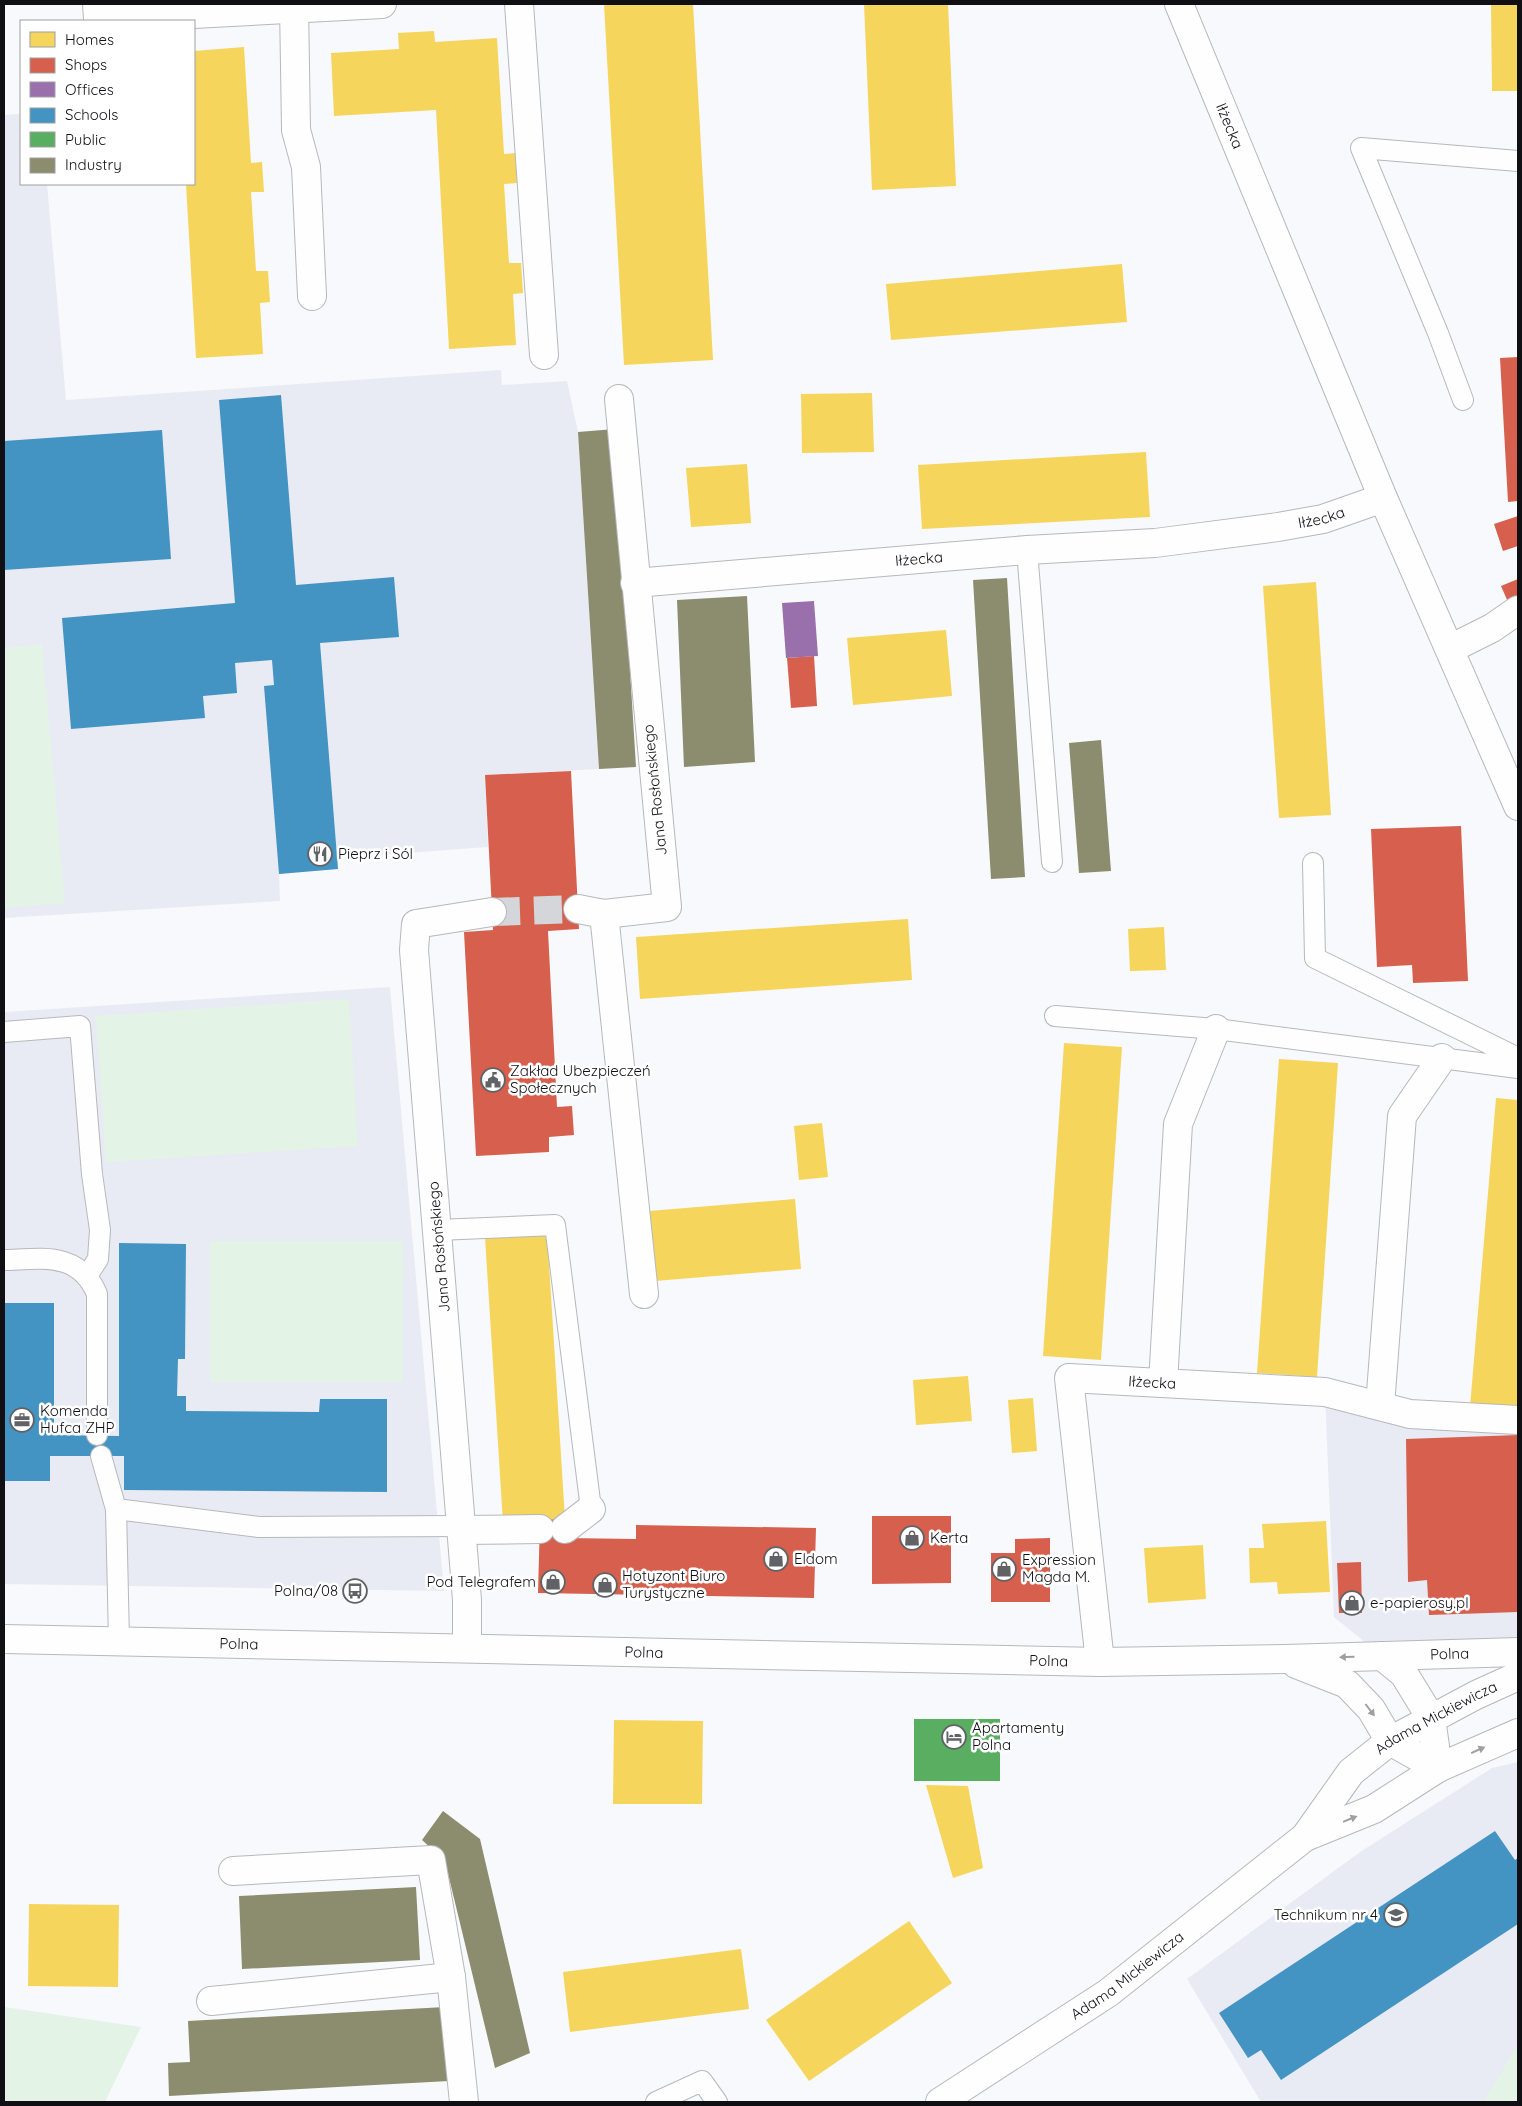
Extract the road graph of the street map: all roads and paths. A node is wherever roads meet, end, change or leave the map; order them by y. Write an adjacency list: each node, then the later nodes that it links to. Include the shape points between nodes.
1 (97, 4): 5 (street, via 98,19)
2 (382, 4): 5 (street)
3 (519, 4): 8 (street)
4 (1179, 4): 11 (street, Iłżecka)
5 (294, 6): 7 (street, via 296,130 306,167)
6 (1518, 161): 10 (lane, via 1361,148 1438,333)
7 (312, 296)
8 (544, 355)
9 (619, 398): 13 (street)
10 (1462, 400)
11 (1383, 498): 12 (street, Iłżecka, via 1323,519 1278,528 1155,544); 15 (street, Iłżecka)
12 (1027, 550): 13 (street, Iłżecka); 17 (lane)
13 (635, 583): 29 (street, Jana Rosłońskiego, via 667,907 591,912)
14 (1518, 610): 15 (street, via 1492,628)
15 (1450, 649): 16 (street, Iłżecka)
16 (1518, 806)
17 (1052, 862)
18 (1313, 863): 24 (lane, via 1315,958)
19 (492, 912): 26 (street, Jana Rosłońskiego, via 416,924 414,950)
20 (1055, 1016): 21 (lane)
21 (1216, 1029): 23 (lane); 30 (street, via 1178,1124)
22 (4, 1032): 28 (lane, via 80,1026 100,1230 98,1259)
23 (1442, 1058): 25 (lane); 31 (street, via 1402,1116)
24 (1518, 1058)
25 (1518, 1068)
26 (437, 1230): 36 (lane, via 555,1225); 37 (street, Jana Rosłońskiego)
27 (4, 1260): 28 (lane, via 62,1261 73,1264)
28 (87, 1276): 33 (lane, via 97,1294)
29 (644, 1294)
30 (1163, 1383): 31 (street, Iłżecka, via 1325,1392); 44 (street, Iłżecka, via 1069,1378)
31 (1380, 1406): 32 (street, Iłżecka, via 1410,1414)
32 (1518, 1420)
33 (97, 1435)
34 (101, 1456): 35 (lane)
35 (116, 1509): 37 (lane, via 258,1527); 39 (lane)
36 (591, 1509): 37 (street, via 553,1529)
37 (462, 1528): 40 (street, Jana Rosłońskiego, via 468,1600)
38 (4, 1638): 39 (street, Polna)
39 (119, 1640): 40 (street, Polna)
40 (467, 1648): 44 (street, Polna)
41 (1518, 1652): 42 (street, Polna)
42 (1382, 1656): 43 (street, Polna, one-way to 43); 46 (street, via 1404,1674)
43 (1285, 1660): 44 (street, Polna); 48 (street, Polna, one-way to 48, via 1347,1684 1370,1709)
44 (1100, 1662)
45 (1518, 1676): 46 (street, Adama Mickiewicza)
46 (1431, 1718): 48 (street, Adama Mickiewicza); 49 (street)
47 (1518, 1733): 49 (street, Adama Mickiewicza, one-way to 47)
48 (1390, 1740): 49 (street, Polna); 50 (street, Adama Mickiewicza, via 1351,1772)
49 (1438, 1768): 50 (street, Adama Mickiewicza, one-way to 49, via 1374,1809)
50 (1305, 1837): 57 (street, Adama Mickiewicza, via 1108,1993)
51 (233, 1871): 52 (street, via 431,1860)
52 (450, 1977): 53 (street); 54 (street)
53 (210, 2001)
54 (464, 2102)
55 (656, 2102): 56 (lane, via 702,2081)
56 (717, 2102)
57 (940, 2102)

